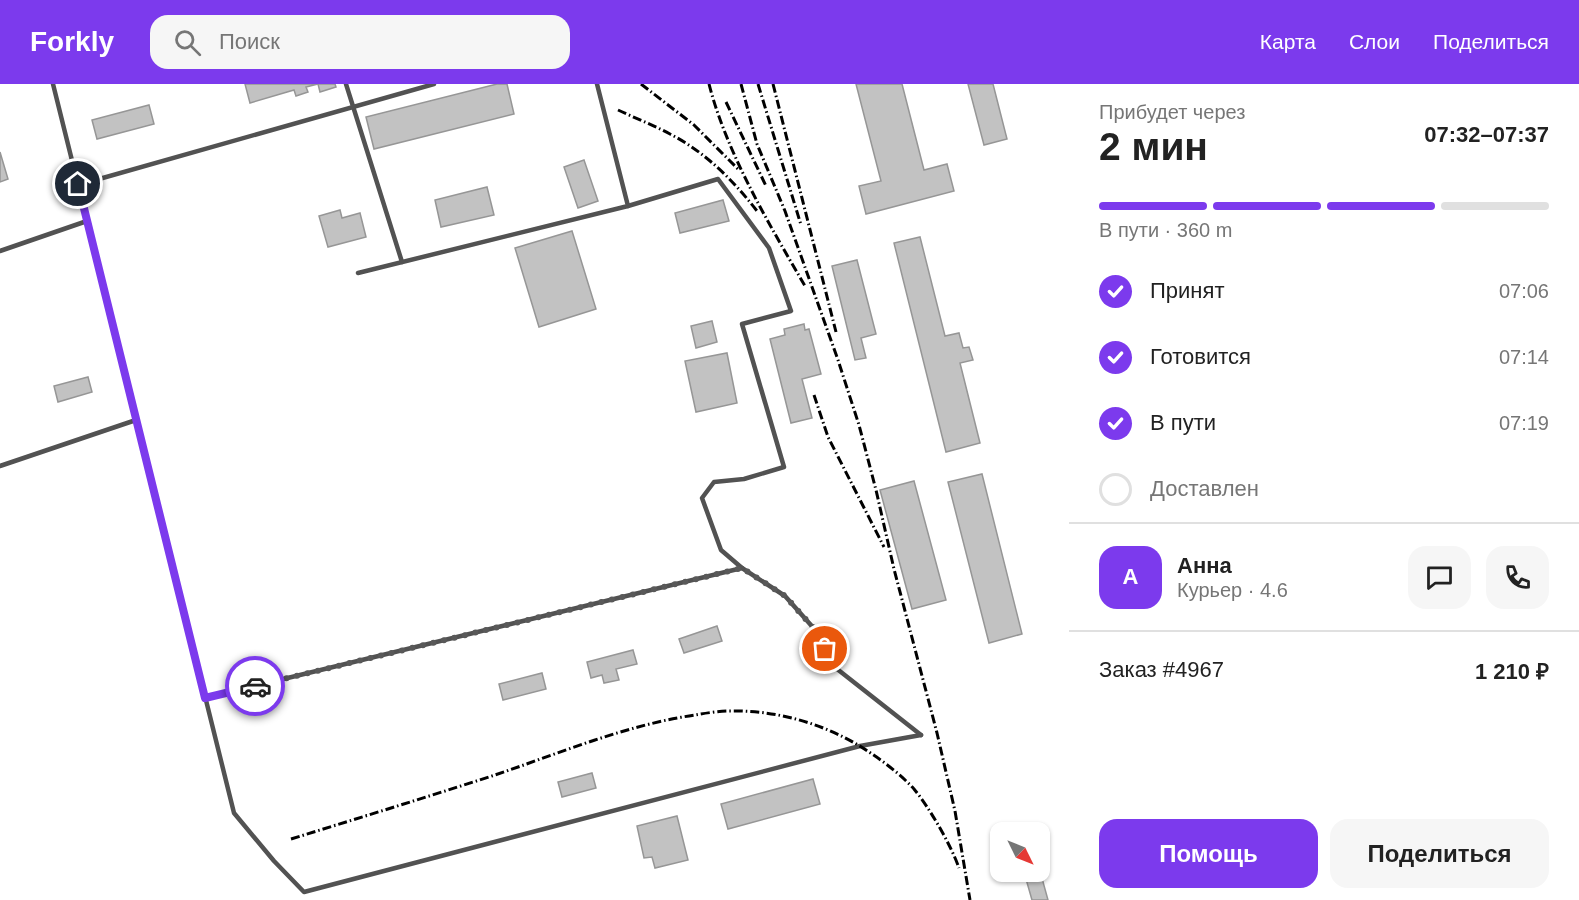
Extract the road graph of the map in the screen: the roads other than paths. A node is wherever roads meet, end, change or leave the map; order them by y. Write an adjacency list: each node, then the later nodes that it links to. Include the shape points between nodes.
1 (53, 84): 6 (lane)
2 (346, 84): 5 (lane)
3 (434, 84): 5 (lane)
4 (597, 84): 7 (lane)
5 (353, 107): 6 (lane); 10 (lane)
6 (78, 184): 8 (lane)
7 (628, 206): 10 (lane); 14 (lane, via 718,179 769,248 789,304 791,311 742,324 784,467 744,479 714,482 702,498 721,550)
8 (87, 221): 9 (lane); 12 (lane)
9 (0, 250)
10 (402, 262): 11 (lane)
11 (358, 273)
12 (136, 420): 13 (lane); 15 (lane)
13 (0, 465)
14 (742, 568): 15 (lane); 16 (lane, via 785,596 818,633 832,665 921,735 860,746)
15 (205, 698): 16 (lane, via 234,813)
16 (304, 892): 17 (lane)
17 (308, 900)

